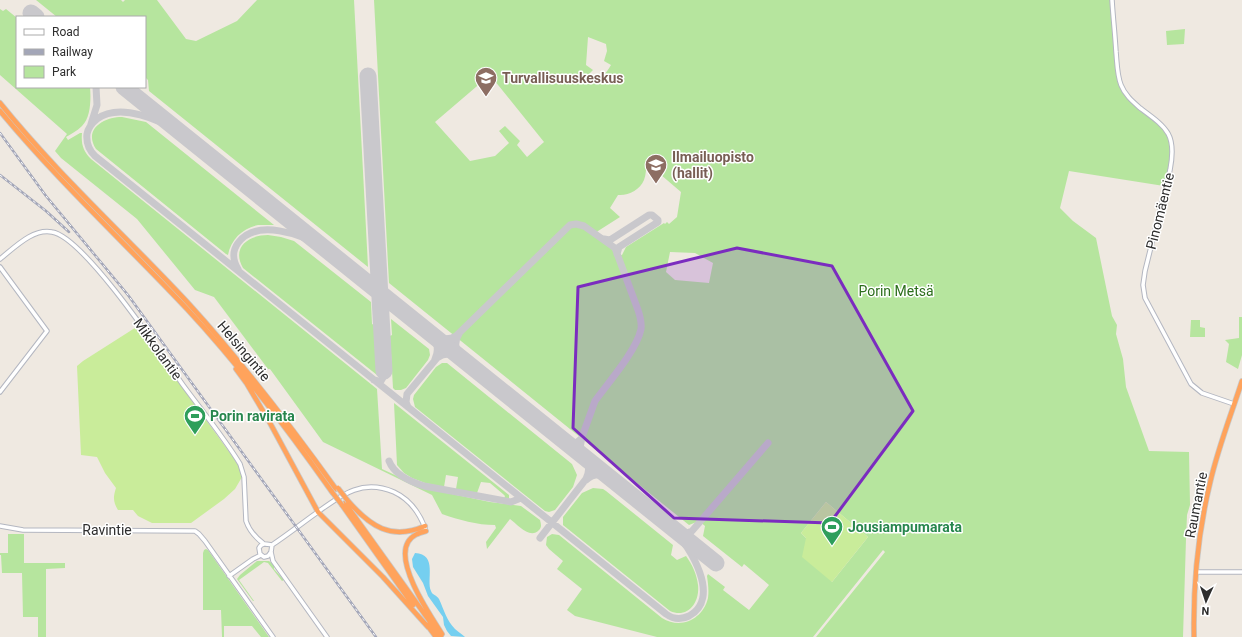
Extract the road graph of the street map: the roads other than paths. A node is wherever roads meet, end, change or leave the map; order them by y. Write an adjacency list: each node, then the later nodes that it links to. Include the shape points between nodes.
1 (1112, 0): 9 (street, Pinomäentie, via 1117,67 1121,86 1132,101 1163,126 1172,143 1173,157 1145,271 1143,285 1146,298 1191,384 1202,393)
2 (0, 103): 10 (highway, Helsingintie, via 54,165 224,343 278,410)
3 (0, 110): 6 (highway, Helsingintie, via 55,174)
4 (0, 259): 15 (street, Mikkolantie, via 36,234 49,231 65,238 95,267 122,299 240,464 244,477 246,520)
5 (0, 267): 8 (street, via 47,331)
6 (203, 326): 10 (highway, Helsingintie, via 266,401); 12 (highway, via 246,384)
7 (1242, 381): 9 (highway, Raumantie)
8 (0, 392)
9 (1234, 404): 21 (highway, Raumantie, via 1210,482)
10 (335, 490): 11 (highway, Helsingintie, bridge); 11 (highway, bridge)
11 (345, 503): 14 (highway, via 368,521 385,530 407,532); 24 (highway, Helsingintie); 28 (highway, Helsingintie)
12 (318, 512): 14 (street, via 345,493 359,488 377,487 391,491 408,501 420,516); 17 (street); 24 (highway, via 387,581)
13 (0, 526): 23 (street, Ravintie, via 23,530 192,531 199,534)
14 (425, 529): 29 (highway, via 409,540 405,551 406,560 414,584)
15 (257, 539): 16 (street); 19 (street)
16 (265, 544): 17 (street); 18 (street); 19 (street)
17 (272, 545): 18 (street)
18 (271, 551): 19 (street, via 268,556); 20 (street)
19 (261, 553): 20 (street); 23 (street)
20 (273, 561): 26 (street)
21 (1197, 572): 22 (street); 30 (highway, Raumantie)
22 (1242, 572)
23 (229, 576): 25 (street, Ravintie)
24 (428, 627): 27 (highway, Helsingintie)
25 (273, 637)
26 (327, 637)
27 (436, 637)
28 (441, 637)
29 (444, 637)
30 (1194, 637)

